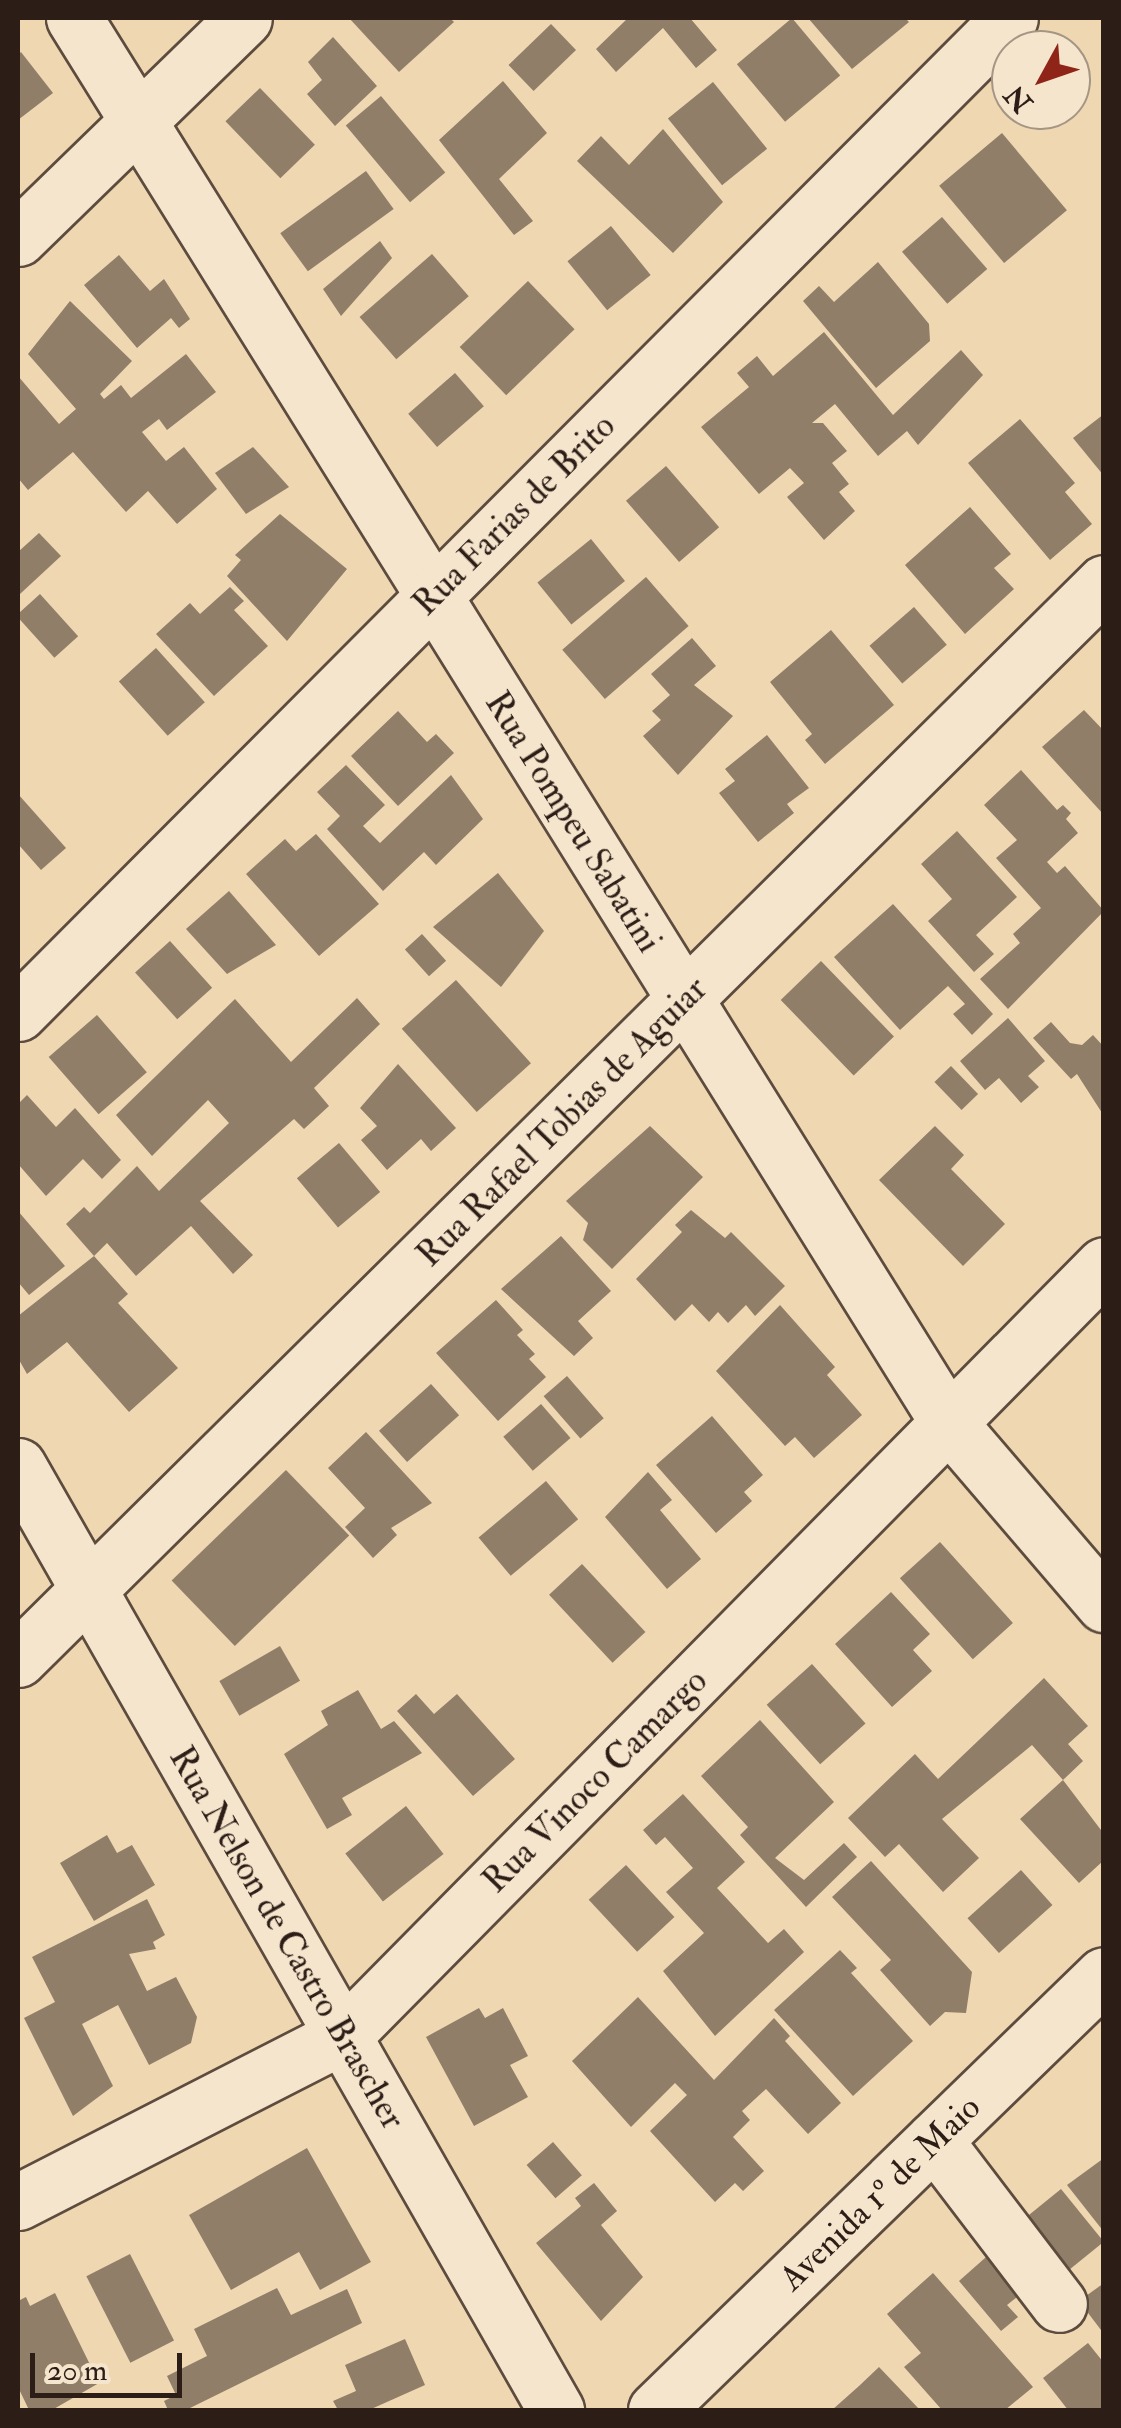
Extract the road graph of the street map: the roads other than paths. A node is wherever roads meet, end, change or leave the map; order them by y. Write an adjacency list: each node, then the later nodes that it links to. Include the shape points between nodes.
1 (74, 18): 4 (street, Rua Pompeu Sabatini)
2 (244, 18): 4 (street)
3 (1010, 18): 7 (street, Rua Farias de Brito)
4 (138, 120): 5 (street); 7 (street, Rua Pompeu Sabatini)
5 (18, 238)
6 (1104, 584): 8 (street, Rua Rafael Tobias de Aguiar)
7 (433, 596): 8 (street, Rua Pompeu Sabatini); 9 (street, Rua Farias de Brito)
8 (684, 1001): 11 (street, Rua Pompeu Sabatini); 13 (street, Rua Rafael Tobias de Aguiar)
9 (18, 1013)
10 (1104, 1264): 11 (street, Rua Vinoco Camargo)
11 (948, 1422): 14 (street, Rua Pompeu Sabatini); 17 (street, Rua Vinoco Camargo)
12 (18, 1466): 13 (street, Rua Nelson de Castro Brascher)
13 (89, 1592): 15 (street, Rua Rafael Tobias de Aguiar); 17 (street, Rua Nelson de Castro Brascher)
14 (1104, 1604)
15 (18, 1658)
16 (1104, 1975): 18 (street, Avenida 1º de Maio)
17 (344, 2036): 19 (street, Rua Vinoco Camargo); 21 (street, Rua Nelson de Castro Brascher)
18 (934, 2140): 20 (street); 22 (street, Avenida 1º de Maio)
19 (18, 2202)
20 (1059, 2304)
21 (556, 2410)
22 (656, 2410)

